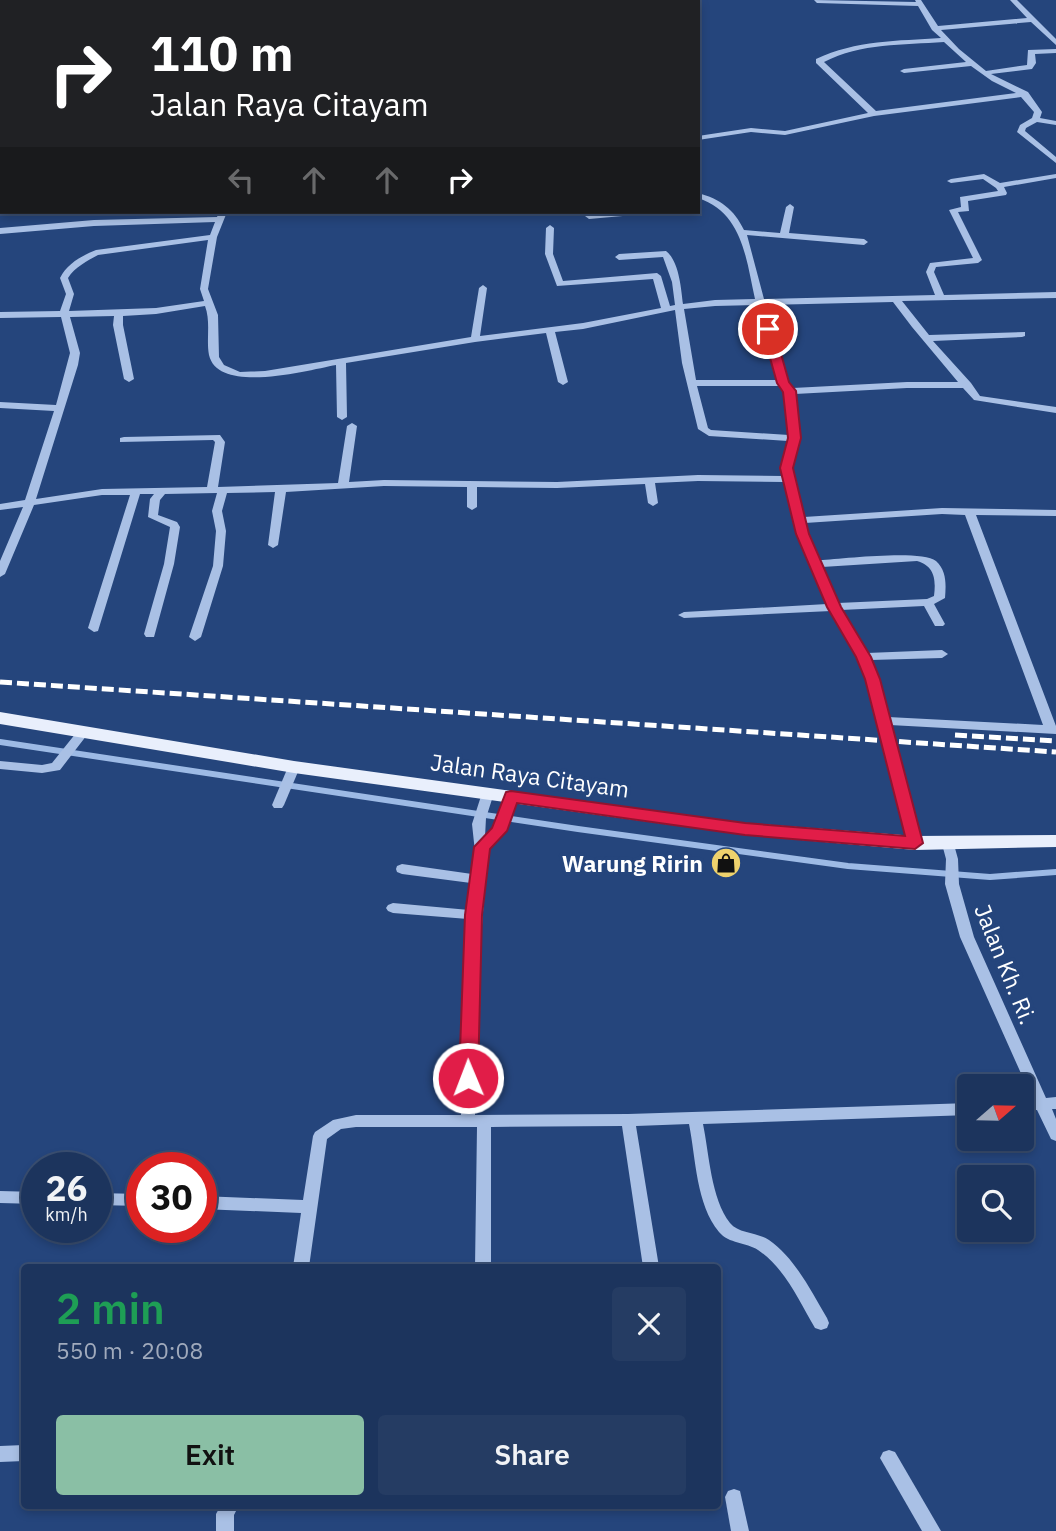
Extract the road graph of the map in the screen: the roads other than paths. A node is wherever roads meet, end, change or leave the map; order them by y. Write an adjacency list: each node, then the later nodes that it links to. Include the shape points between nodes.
1 (1013, 0): 4 (street)
2 (817, 1): 3 (street)
3 (919, 2): 5 (street)
4 (1033, 20): 5 (street); 7 (street)
5 (934, 28): 6 (street)
6 (945, 40): 9 (street); 13 (street, via 860,47 819,61)
7 (1056, 43)
8 (1056, 51): 11 (street, via 1031,52 1029,67)
9 (972, 64): 10 (street); 11 (street)
10 (904, 71)
11 (984, 73): 12 (street)
12 (1025, 94): 13 (street); 14 (street, via 1038,112)
13 (874, 114): 16 (street, via 785,133 751,130)
14 (1036, 118): 15 (street); 17 (street, via 1021,131)
15 (1056, 123)
16 (700, 138)
17 (1056, 161)
18 (1056, 176): 20 (street)
19 (951, 181): 20 (street, via 984,176)
20 (999, 186): 35 (street, via 1003,193 963,199 966,209 953,210 978,260 933,265 930,272)
21 (700, 195): 28 (street, via 724,206)
22 (790, 207): 29 (street)
23 (612, 214): 25 (street)
24 (222, 215): 27 (street); 30 (street)
25 (589, 216)
26 (550, 228): 40 (street, via 549,254 560,284 657,276)
27 (0, 232)
28 (743, 232): 29 (street); 37 (street)
29 (784, 235): 31 (street)
30 (213, 237): 38 (street, via 204,281); 41 (street, via 118,248 89,256 65,276 70,294)
31 (864, 242)
32 (619, 257): 39 (street, via 666,252)
33 (483, 288): 48 (street)
34 (1056, 295): 35 (street)
35 (941, 298): 36 (street)
36 (896, 299): 37 (street); 47 (street)
37 (760, 302): 39 (street); 54 (street)
38 (207, 303): 43 (street); 49 (street, via 213,315 214,357 231,373 265,374)
39 (679, 307): 40 (street); 52 (street)
40 (666, 310): 45 (street)
41 (64, 312): 42 (street); 44 (street); 56 (street, via 75,353)
42 (79, 312): 43 (street)
43 (119, 313): 50 (street)
44 (0, 315)
45 (550, 331): 48 (street); 51 (street)
46 (1022, 334): 47 (street)
47 (928, 338): 53 (street)
48 (475, 339): 49 (street)
49 (341, 361): 58 (street)
50 (130, 379)
51 (562, 382)
52 (691, 383): 54 (street); 60 (street, via 699,422 709,433)
53 (968, 385): 54 (street); 57 (street, via 982,401)
54 (786, 387): 60 (street)
55 (0, 405): 56 (street)
56 (59, 408): 71 (street)
57 (1056, 410)
58 (342, 417)
59 (352, 426): 64 (street)
60 (794, 438): 62 (street)
61 (124, 440): 66 (street, via 216,437 220,442)
62 (787, 474): 63 (street); 76 (street)
63 (650, 481): 65 (street); 70 (street)
64 (343, 485): 65 (street); 67 (street)
65 (472, 485): 72 (street)
66 (218, 489): 67 (street); 68 (street); 86 (street, via 218,566)
67 (281, 489): 77 (street)
68 (162, 491): 69 (street); 85 (street, via 152,507 153,517 175,527)
69 (136, 492): 71 (street, via 65,496); 84 (street)
70 (653, 503)
71 (29, 505): 73 (street); 79 (street)
72 (472, 507)
73 (0, 508)
74 (969, 511): 75 (street); 76 (street); 91 (street)
75 (1056, 513)
76 (799, 520): 78 (street)
77 (273, 545)
78 (814, 564): 80 (street, via 930,560 936,566 940,593); 81 (street)
79 (0, 574)
80 (928, 602): 81 (street); 83 (street)
81 (834, 607): 82 (street); 88 (street)
82 (684, 615)
83 (939, 624)
84 (94, 628)
85 (150, 634)
86 (195, 637)
87 (942, 654): 88 (street)
88 (864, 657): 90 (street)
89 (0, 718): 92 (main road, Jalan Raya Citayam)
90 (883, 721): 91 (street); 99 (street)
91 (1053, 729)
92 (79, 739): 93 (street, via 50,770); 94 (main road, Jalan Raya Citayam)
93 (0, 765)
94 (292, 772): 95 (street); 96 (main road, Jalan Raya Citayam)
95 (280, 799)
96 (486, 799): 97 (main road, Jalan Raya Citayam); 101 (street, via 478,821)
97 (510, 803): 99 (main road, Jalan Raya Citayam); 101 (street, via 501,827)
98 (1056, 841): 100 (main road, Jalan Raya Citayam)
99 (915, 843): 100 (main road, Jalan Raya Citayam)
100 (948, 844): 106 (street, Jalan Kh. Ri., via 952,884 967,937)
101 (482, 847): 103 (street)
102 (402, 869): 103 (street)
103 (478, 879): 105 (street)
104 (393, 908): 105 (street)
105 (473, 915): 112 (street, via 467,1058)
106 (1039, 1103): 107 (street); 108 (street); 113 (street, Jalan Kh. Ri.)
107 (1056, 1103)
108 (1034, 1104)
109 (957, 1109): 110 (street)
110 (695, 1118): 111 (street); 121 (street, via 709,1188 724,1227 732,1235 762,1244 777,1257)
111 (628, 1120): 112 (street); 120 (street)
112 (476, 1122): 117 (street, via 356,1121 326,1129 318,1143); 119 (street)
113 (1056, 1135)
114 (0, 1197): 115 (street)
115 (21, 1198)
116 (217, 1203): 117 (street)
117 (311, 1207): 118 (street)
118 (302, 1264)
119 (483, 1264)
120 (650, 1264)
121 (821, 1323)
122 (21, 1453): 123 (street)
123 (0, 1454)
124 (890, 1458): 129 (street)
125 (734, 1497): 128 (street)
126 (228, 1509): 127 (street)
127 (225, 1531)
128 (740, 1531)
129 (932, 1531)

